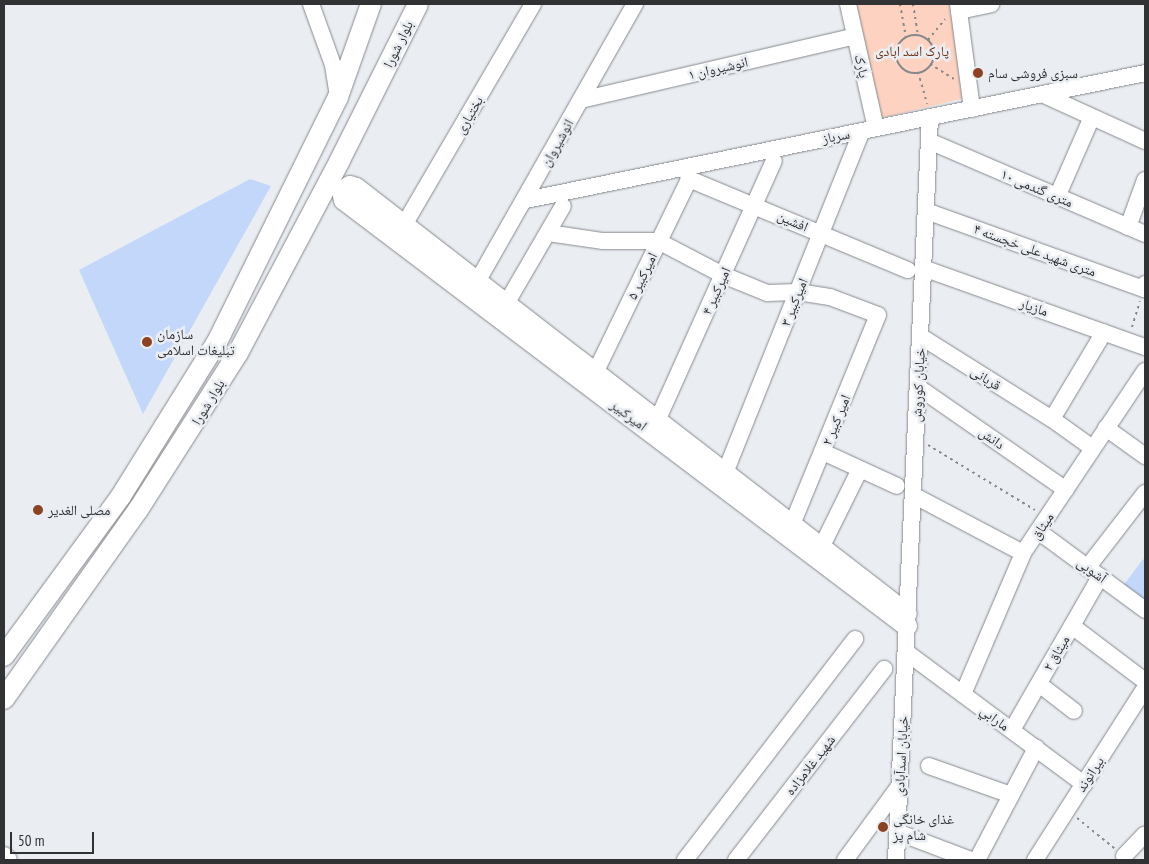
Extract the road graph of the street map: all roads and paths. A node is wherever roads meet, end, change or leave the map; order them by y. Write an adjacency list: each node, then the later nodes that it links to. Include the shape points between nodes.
1 (311, 4): 20 (street, via 333,65)
2 (371, 4): 20 (main road, بلوار شورا)
3 (418, 4): 28 (main road, بلوار شورا)
4 (533, 4): 39 (street, بختیاری)
5 (635, 4): 21 (street, انوشیروان)
6 (848, 4): 12 (street, پارک)
7 (900, 4): 13 (path)
8 (913, 4): 11 (path)
9 (991, 4): 10 (street)
10 (959, 7): 14 (path, via 939,23); 18 (street)
11 (918, 35): 13 (path); 14 (path)
12 (855, 36): 21 (street, انوشیروان ۱); 25 (street, پارک)
13 (906, 38): 16 (path, via 897,47 897,61 908,72)
14 (928, 40): 15 (path, via 934,54)
15 (930, 64): 16 (path); 18 (path)
16 (918, 72): 23 (path)
17 (1145, 73): 19 (street, سرباز)
18 (970, 88): 22 (street)
19 (1042, 94): 22 (street, سرباز); 24 (street)
20 (338, 97): 82 (main road, بلوار شورا, via 217,342 193,383 121,496)
21 (581, 100): 34 (street, انوشیروان)
22 (972, 109): 23 (street, سرباز)
23 (930, 117): 25 (street, سرباز); 26 (street, خیابان کوروش)
24 (1092, 117): 27 (street); 33 (street)
25 (869, 130): 30 (street, سرباز); 42 (street, امیرکبیر ۳)
26 (929, 141): 33 (street, ۱۰ متری گندمی); 38 (street, خیابان کوروش)
27 (1145, 141)
28 (340, 160): 32 (main road); 35 (main road, بلوار شورا)
29 (774, 161): 36 (street, امیرکبیر ۴)
30 (688, 173): 34 (street, سرباز); 36 (street, افشین); 44 (street, امیرکبیر ۵)
31 (1145, 180): 40 (street)
32 (354, 196): 35 (main road); 39 (main road, امیرکبیر); 71 (main road, امیرکبیر)
33 (1057, 197): 40 (street, ۱۰ متری گندمی)
34 (526, 200): 47 (street, انوشیروان)
35 (318, 202): 88 (main road, بلوار شورا, via 238,354 187,438)
36 (755, 204): 42 (street, افشین); 46 (street, امیرکبیر ۴)
37 (563, 206): 41 (street)
38 (926, 211): 45 (street, خیابان کوروش); 48 (street, ۴ متری شهید علی خجسته)
39 (404, 225): 47 (main road, امیرکبیر)
40 (1128, 227): 43 (street, ۱۰ متری گندمی)
41 (548, 233): 44 (street, via 603,240); 50 (street)
42 (822, 233): 45 (street, افشین); 49 (street, امیرکبیر ۳)
43 (1145, 234)
44 (658, 241): 46 (street); 56 (street, امیرکبیر ۵)
45 (916, 269): 51 (street, مازیار); 52 (street, خیابان کوروش)
46 (723, 275): 49 (street, via 768,292); 59 (street, امیرکبیر ۴)
47 (477, 282): 50 (main road, امیرکبیر)
48 (1144, 286): 53 (path)
49 (798, 292): 63 (street, امیر کبیر ۲, via 830,297 878,315); 66 (street, امیرکبیر ۳)
50 (506, 304): 56 (main road, امیرکبیر)
51 (1104, 332): 53 (street, مازیار); 58 (street)
52 (920, 336): 57 (street, خیابان کوروش); 58 (street, قربانی)
53 (1128, 340): 54 (street, مازیار)
54 (1145, 347)
55 (1145, 371): 60 (street, میثاق)
56 (595, 373): 59 (main road, امیرکبیر)
57 (918, 387): 61 (street, خیابان کوروش); 68 (street, دانش)
58 (1052, 419): 62 (street, قربانی)
59 (657, 421): 66 (main road, امیرکبیر)
60 (1106, 428): 62 (street, میثاق); 64 (street)
61 (916, 437): 70 (street, خیابان کوروش); 72 (path)
62 (1091, 448): 68 (street, میثاق)
63 (823, 452): 65 (street); 73 (street, امیر کبیر ۲)
64 (1145, 456)
65 (860, 469): 67 (street); 74 (street)
66 (725, 473): 71 (main road, امیرکبیر)
67 (897, 486)
68 (1066, 490): 72 (street, میثاق)
69 (1145, 493): 76 (street, میثاق ۲)
70 (913, 495): 75 (street); 78 (street, خیابان کوروش)
71 (746, 496): 73 (main road, امیرکبیر); 78 (main road, امیرکبیر)
72 (1043, 524): 75 (street, میثاق); 76 (street, آشوبی)
73 (792, 525): 74 (main road, امیرکبیر)
74 (821, 548): 78 (main road, امیرکبیر)
75 (1024, 553): 87 (street, میثاق)
76 (1094, 572): 77 (street, آشوبی); 79 (street, میثاق ۲)
77 (1145, 610)
78 (907, 620): 81 (street, خیابان کوروش)
79 (1072, 626): 84 (street); 85 (street, میثاق ۲)
80 (855, 640): 102 (street)
81 (906, 652): 87 (street, مارابي); 94 (street, خیابان اسدآبادی)
82 (4, 656)
83 (884, 669): 103 (street, شهید غلامزاده)
84 (1145, 681)
85 (1038, 684): 89 (street); 90 (street, میثاق ۲)
86 (1145, 688): 93 (street, بیرانوند)
87 (963, 694): 90 (street, مارابي)
88 (4, 699)
89 (1074, 711)
90 (1012, 730): 91 (street, مارابي)
91 (1036, 748): 93 (street, مارابي); 95 (street)
92 (929, 766): 95 (street)
93 (1084, 784): 96 (street, بیرانوند)
94 (900, 785): 97 (street, خیابان اسدآبادی); 104 (street)
95 (1011, 795): 107 (street)
96 (1068, 810): 99 (path); 108 (street, بیرانوند)
97 (898, 832): 105 (street, خیابان اسدآبادی); 106 (street)
98 (1145, 834): 99 (street)
99 (1124, 856)
100 (4, 858): 101 (main road)
101 (8, 860)
102 (685, 860)
103 (736, 860)
104 (844, 860)
105 (896, 860)
106 (971, 860)
107 (977, 860)
108 (1035, 860)

